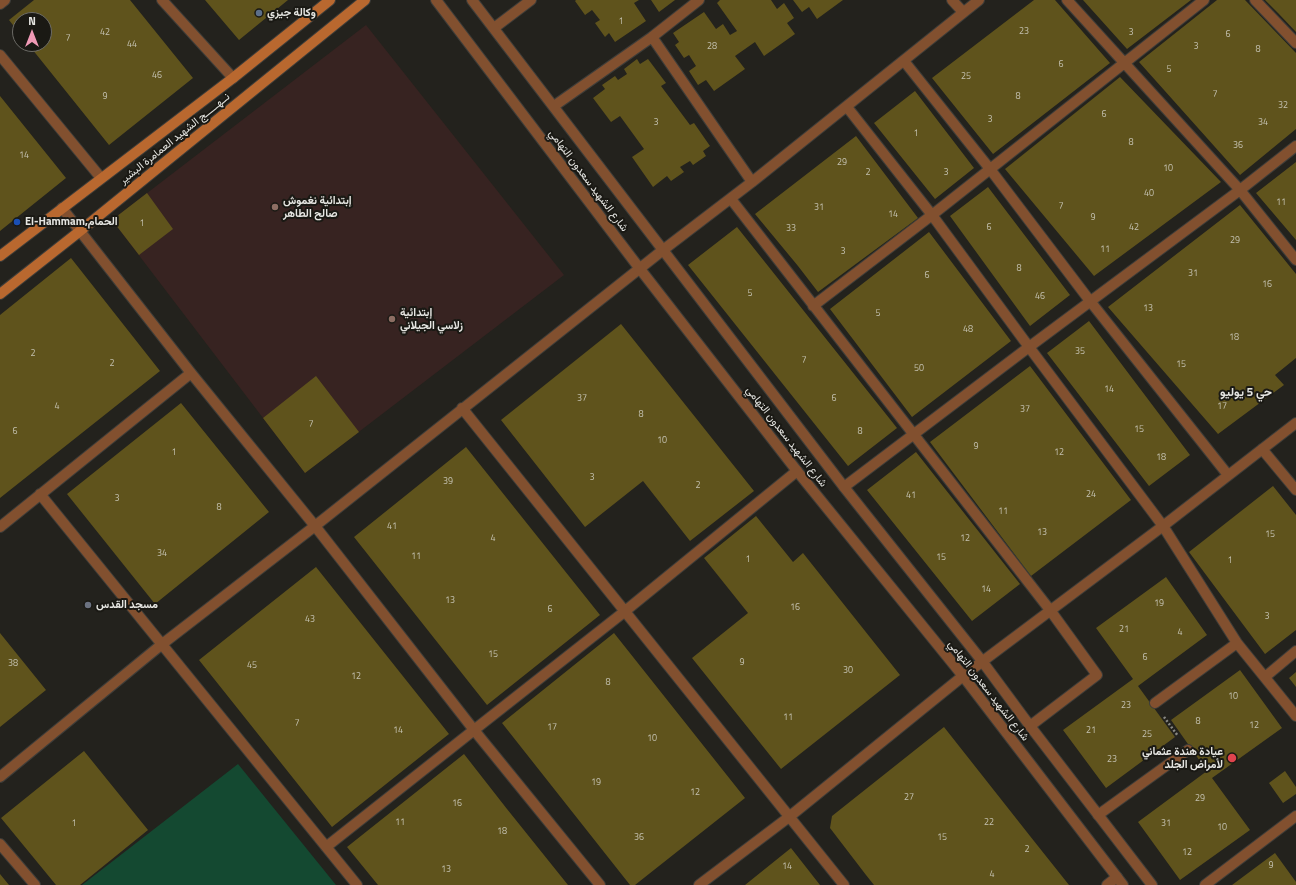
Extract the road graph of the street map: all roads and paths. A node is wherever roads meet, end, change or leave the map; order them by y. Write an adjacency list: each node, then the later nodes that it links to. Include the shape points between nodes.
1 (6, 0): 14 (street)
2 (162, 0): 22 (street)
3 (330, 0): 22 (main road, نــهـــــج الشهيد العمامرة البشير)
4 (365, 0): 33 (main road, نــهـــــج الشهيد العمامرة البشير)
5 (436, 0): 37 (street, شارع الشهيد سعدون التهامي)
6 (472, 0): 16 (street, شارع الشهيد سعدون التهامي)
7 (531, 0): 16 (street)
8 (699, 0): 17 (street)
9 (952, 0): 15 (street)
10 (979, 0): 15 (street)
11 (1067, 0): 21 (street)
12 (1204, 0): 21 (street)
13 (1255, 0): 18 (street)
14 (0, 4)
15 (962, 12): 20 (street)
16 (494, 28): 23 (street, شارع الشهيد سعدون التهامي)
17 (652, 36): 23 (street); 28 (street)
18 (1296, 43)
19 (0, 55): 27 (street)
20 (904, 61): 24 (street); 26 (street)
21 (1125, 63): 26 (street); 29 (street)
22 (233, 78): 27 (main road, نــهـــــج الشهيد العمامرة البشير)
23 (554, 106): 34 (street, شارع الشهيد سعدون التهامي)
24 (847, 107): 28 (street); 32 (street)
25 (1296, 146): 29 (street)
26 (990, 169): 32 (street); 39 (street)
27 (101, 178): 31 (main road, نــهـــــج الشهيد العمامرة البشير)
28 (752, 182): 30 (street)
29 (1240, 190): 36 (street); 39 (street)
30 (731, 199): 34 (street); 40 (street)
31 (62, 208): 33 (street); 35 (main road, نــهـــــج الشهيد العمامرة البشير)
32 (932, 215): 40 (street); 41 (street)
33 (80, 231): 38 (main road, نــهـــــج الشهيد العمامرة البشير); 42 (street)
34 (663, 250): 37 (street); 49 (street, شارع الشهيد سعدون التهامي)
35 (0, 256)
36 (1296, 260)
37 (640, 269): 43 (street); 47 (street, شارع الشهيد سعدون التهامي)
38 (0, 294)
39 (1090, 301): 41 (street); 48 (street)
40 (813, 306): 45 (street)
41 (1029, 347): 45 (street); 53 (street)
42 (190, 373): 51 (street); 52 (street)
43 (462, 408): 52 (street); 56 (street)
44 (1296, 423): 46 (street)
45 (913, 435): 49 (street); 55 (street)
46 (1262, 449): 48 (street); 50 (street)
47 (797, 471): 56 (street); 61 (street, شارع الشهيد سعدون التهامي)
48 (1228, 474): 53 (street)
49 (844, 487): 60 (street, شارع الشهيد سعدون التهامي)
50 (1296, 490)
51 (40, 494): 54 (street); 58 (street)
52 (315, 526): 58 (street); 66 (street)
53 (1163, 526): 55 (street); 57 (street)
54 (0, 527)
55 (1050, 610): 60 (street); 65 (street, via 1097,675)
56 (624, 612): 66 (street); 71 (street)
57 (1237, 643): 62 (street); 63 (street)
58 (161, 645): 68 (street); 73 (street)
59 (1296, 651): 62 (street)
60 (982, 661): 61 (street); 65 (street, شارع الشهيد سعدون التهامي)
61 (962, 676): 71 (street); 74 (street, شارع الشهيد سعدون التهامي)
62 (1265, 677): 64 (street)
63 (1155, 703): 67 (path)
64 (1296, 716)
65 (1030, 726): 69 (street, شارع الشهيد سعدون التهامي)
66 (474, 730): 73 (street); 77 (street)
67 (1188, 750): 69 (street)
68 (0, 777)
69 (1098, 815): 81 (street, شارع الشهيد سعدون التهامي)
70 (1296, 816): 82 (street)
71 (789, 817): 78 (street); 79 (street)
72 (0, 844): 75 (street)
73 (326, 847): 76 (street)
74 (1120, 881): 80 (street)
75 (35, 885)
76 (357, 885)
77 (600, 885)
78 (699, 885)
79 (844, 885)
80 (1107, 885)
81 (1152, 885)
82 (1205, 885)

